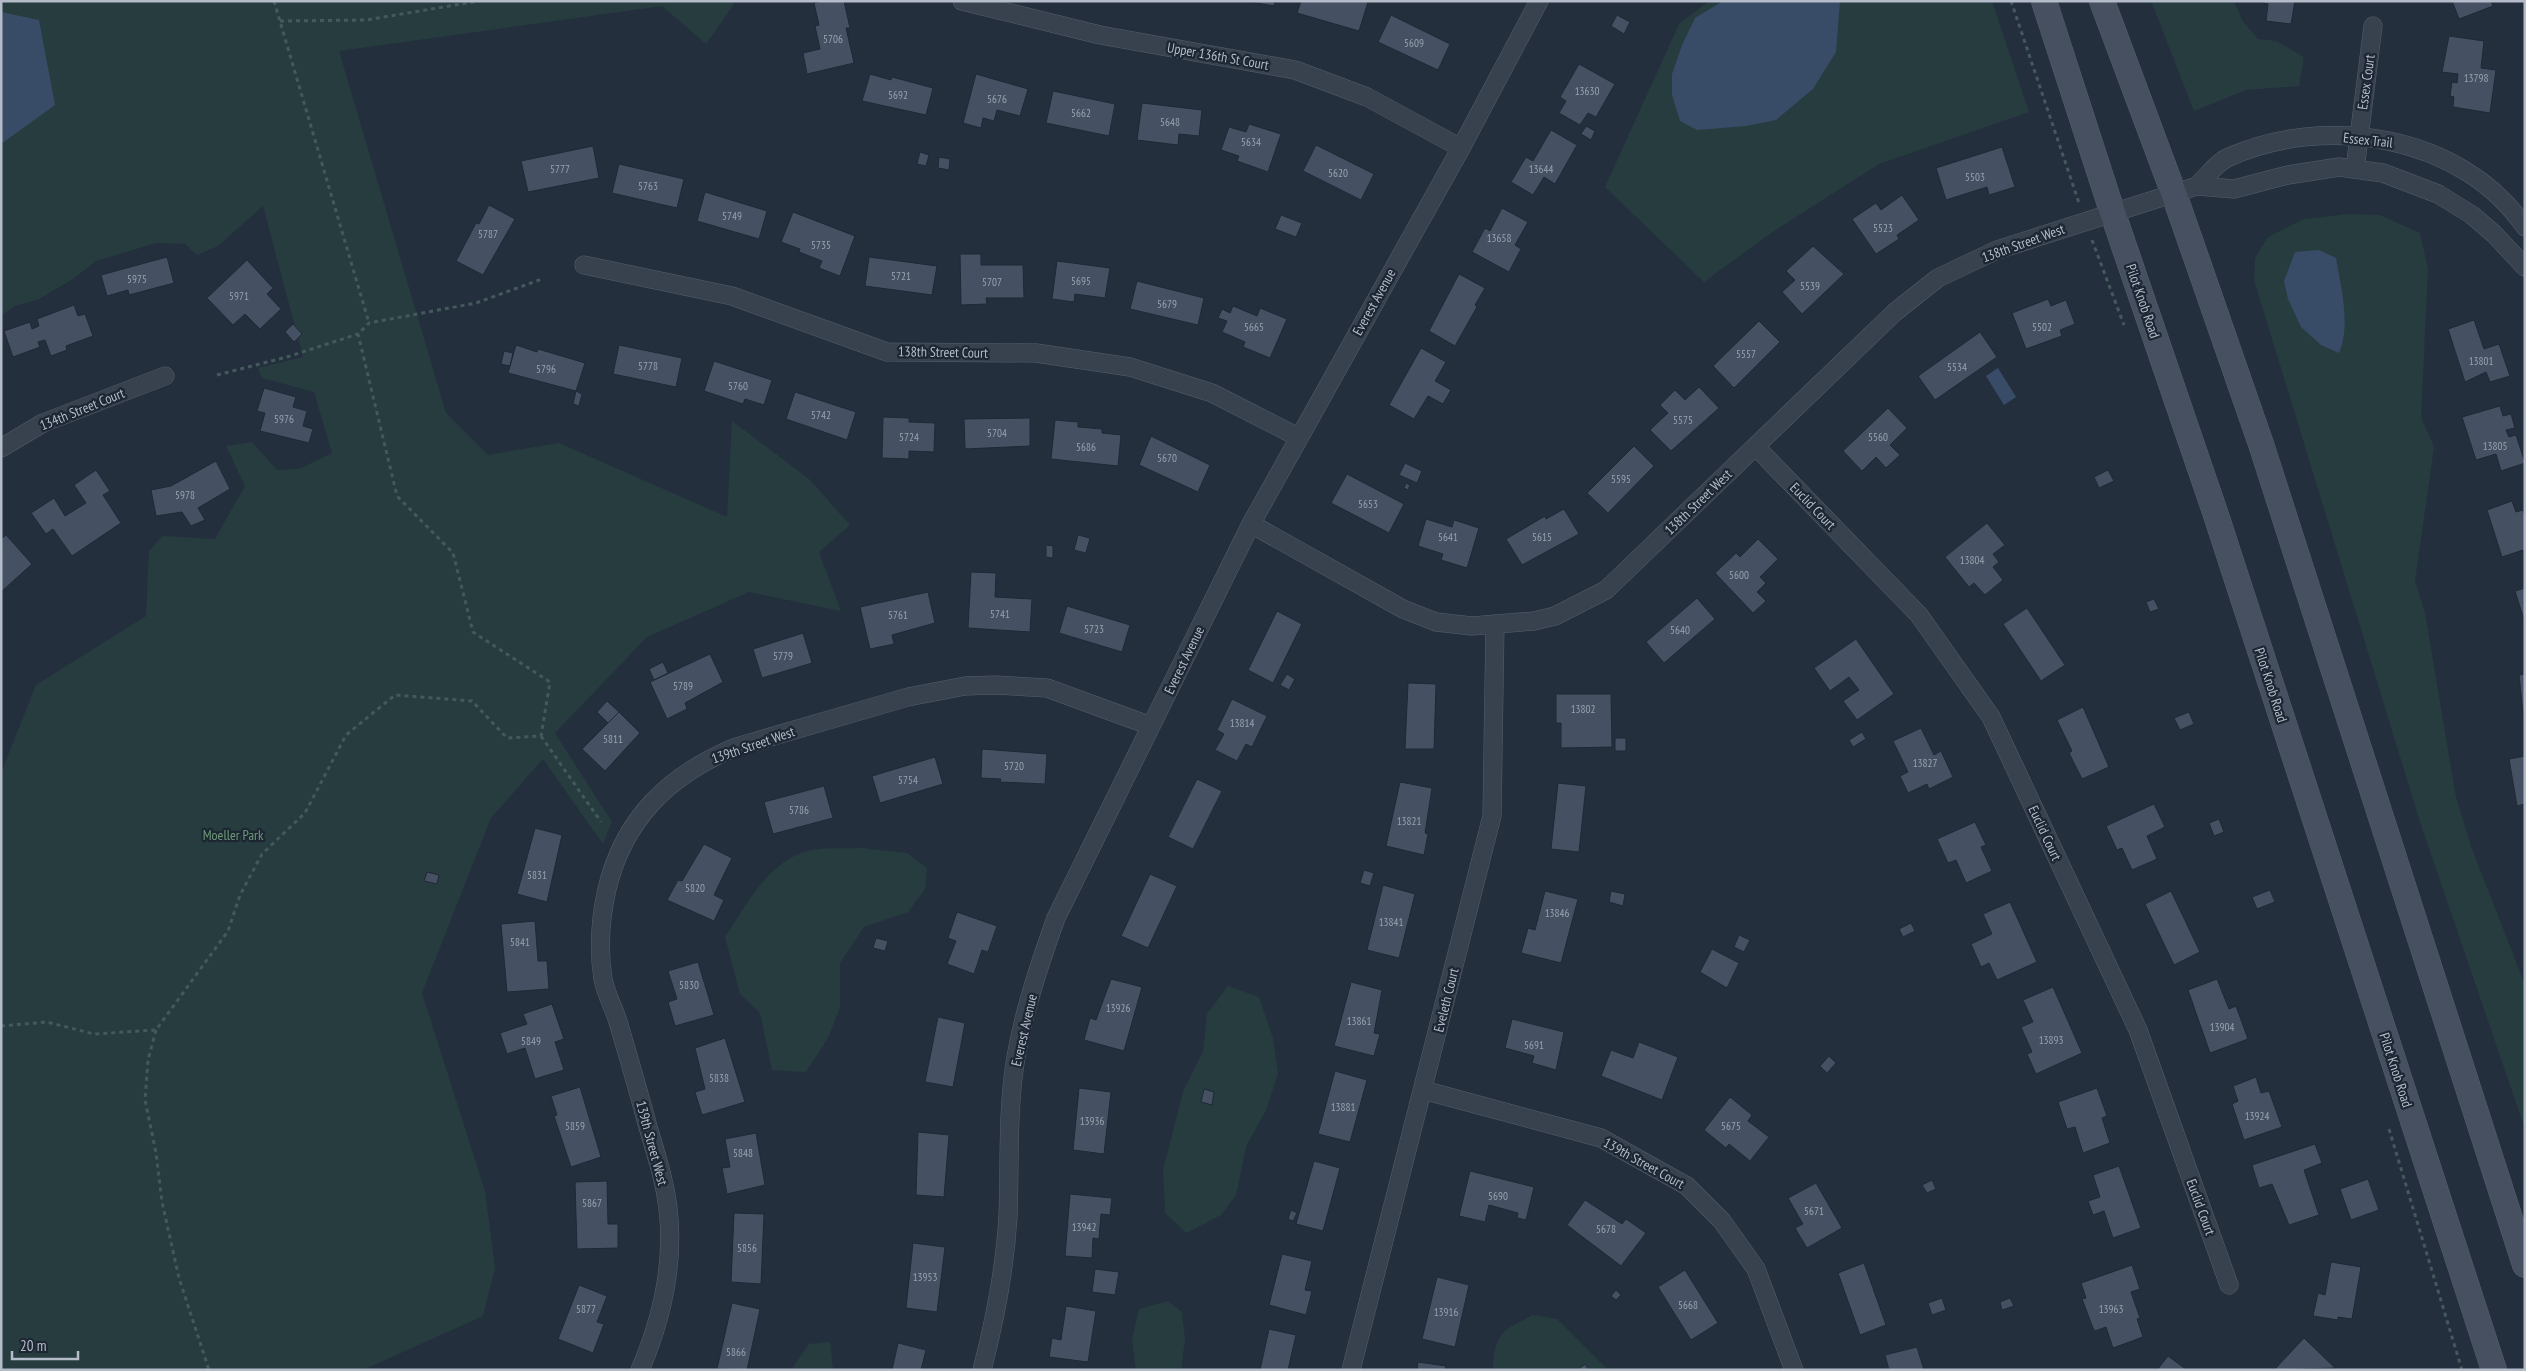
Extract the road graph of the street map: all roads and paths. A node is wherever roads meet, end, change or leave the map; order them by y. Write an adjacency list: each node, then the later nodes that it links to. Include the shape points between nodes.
1 (274, 1): 8 (path)
2 (479, 1): 8 (path, via 366,20)
3 (962, 1): 11 (street, Upper 136th St Court, via 1100,35 1295,70 1367,97)
4 (1539, 1): 11 (street, Everest Avenue)
5 (2011, 1): 15 (path)
6 (2044, 1): 14 (main road, Pilot Knob Road)
7 (2102, 1): 13 (main road)
8 (280, 21): 21 (path)
9 (2373, 26): 10 (street, Essex Court)
10 (2359, 137): 12 (street, Essex Court); 13 (street, Essex Trail, via 2291,137 2226,159); 16 (street, Essex Trail, via 2431,152 2477,180 2499,198)
11 (1461, 148): 25 (street, Everest Avenue)
12 (2355, 168): 13 (street, Essex Trail, via 2339,167 2288,175 2234,189); 19 (street, Essex Trail, via 2383,173 2438,194 2479,221)
13 (2185, 190): 14 (street, Essex Trail); 36 (main road, via 2264,452)
14 (2113, 214): 15 (street, 138th Street West); 43 (main road, Pilot Knob Road, via 2216,515)
15 (2086, 222): 17 (path); 26 (street, 138th Street West, via 1997,250 1938,278 1894,312)
16 (2525, 227)
17 (2100, 261)
18 (584, 265): 25 (street, 138th Street Court, via 732,296 887,352 1036,353 1130,367 1212,393)
19 (2525, 267)
20 (542, 280): 21 (path, via 476,303)
21 (369, 323): 22 (path)
22 (358, 334): 23 (path); 31 (path, via 397,496 453,554 474,632 550,682)
23 (217, 375)
24 (165, 376): 27 (street, 134th Street Court, via 43,423)
25 (1298, 437): 28 (street, Everest Avenue)
26 (1756, 447): 29 (street, 138th Street West, via 1606,590 1555,616); 37 (street, Euclid Court, via 1919,615 1991,717 2138,1030)
27 (1, 448)
28 (1251, 524): 29 (street, 138th Street West, via 1403,609 1436,622 1472,626); 30 (street, Everest Avenue)
29 (1495, 624): 35 (street, Eveleth Court, via 1492,816)
30 (1151, 726): 39 (street, 139th Street West, via 1047,688 965,686 908,697 736,747 689,771 642,812 617,855 601,915 599,937 603,981 657,1156 669,1220 667,1288); 40 (street, Everest Avenue, via 1056,918 1040,963 1016,1057 1009,1142 1008,1218 998,1299)
31 (541, 736): 32 (path); 34 (path, via 507,738 472,700 395,695 346,735 305,813 262,854 240,895 228,931)
32 (601, 822)
33 (1, 1026): 34 (path, via 47,1022 94,1034)
34 (156, 1030): 38 (path, via 148,1060 145,1100 179,1278)
35 (1423, 1090): 41 (street, Eveleth Court); 42 (street, 139th Street Court, via 1601,1138 1687,1186 1722,1221 1756,1270)
36 (2525, 1264)
37 (2229, 1284)
38 (209, 1370)
39 (640, 1370)
40 (982, 1370)
41 (1351, 1370)
42 (1794, 1370)
43 (2494, 1370)

